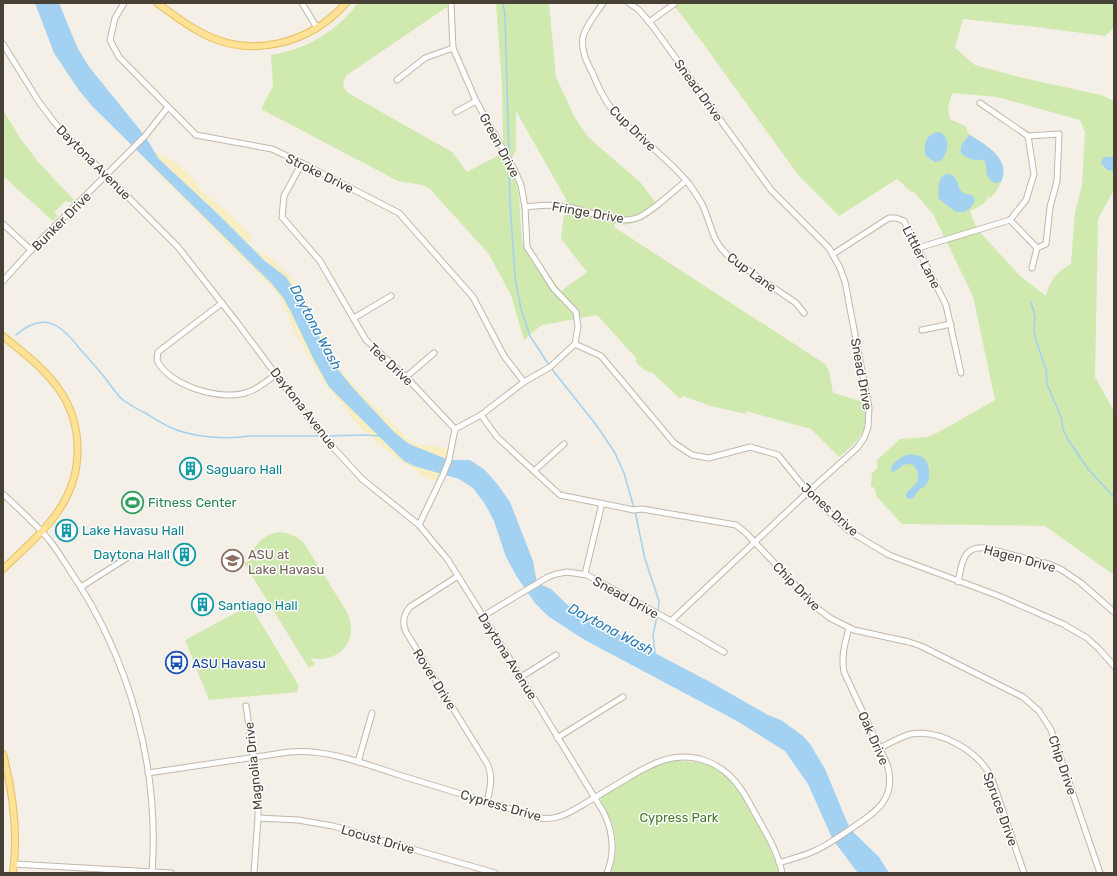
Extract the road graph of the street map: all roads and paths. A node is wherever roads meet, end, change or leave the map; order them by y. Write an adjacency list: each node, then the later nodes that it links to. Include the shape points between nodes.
1 (124, 3): 16 (street, Stroke Drive, via 115,18 110,40 120,57)
2 (157, 3): 10 (main road, via 200,32 237,45 274,45 291,41)
3 (302, 3): 10 (street)
4 (346, 3): 10 (main road)
5 (451, 3): 12 (street, Green Drive)
6 (603, 3): 21 (street, Cup Drive, via 584,36 583,50 587,62 610,108)
7 (629, 3): 9 (street, Snead Drive)
8 (674, 4): 9 (street)
9 (649, 22): 28 (street, Snead Drive, via 771,190)
10 (317, 28)
11 (3, 44): 20 (street, Daytona Avenue, via 49,116)
12 (453, 48): 13 (street, via 425,58); 14 (street, Green Drive)
13 (396, 80)
14 (476, 101): 17 (street); 22 (street, Green Drive, via 521,184)
15 (980, 103): 18 (street)
16 (168, 107): 19 (street, Stroke Drive, via 196,135 272,149); 20 (street, Bunker Drive, via 145,136)
17 (456, 112)
18 (1028, 136): 23 (street, via 1034,174 1026,200); 26 (street, via 1059,134 1057,182 1050,207 1046,244)
19 (302, 163): 34 (street, Tee Drive, via 284,196 282,217 320,261); 43 (street, Stroke Drive, via 399,213 473,297 504,356)
20 (106, 175): 27 (street, Bunker Drive); 32 (street, Daytona Avenue, via 178,247)
21 (686, 181): 22 (street, Fringe Drive, via 647,213 632,219 616,219 561,206); 33 (street, Cup Lane, via 705,211 712,234 724,252 796,303)
22 (525, 207): 38 (street, Green Drive, via 527,246 554,289 576,312 578,327)
23 (1010, 220): 25 (street); 26 (street)
24 (3, 224): 27 (street)
25 (918, 248): 28 (street, Littler Lane, via 906,223 894,218 886,220); 35 (street, Littler Lane, via 944,300)
26 (1037, 248): 29 (street)
27 (31, 250): 30 (street, Bunker Drive)
28 (833, 254): 48 (street, Snead Drive, via 845,282 869,408 869,420 859,445)
29 (1032, 268)
30 (3, 281)
31 (391, 296): 34 (street)
32 (222, 303): 41 (street, Daytona Avenue); 41 (street, via 158,352 156,360 162,369 187,386 227,395 248,392)
33 (804, 313)
34 (354, 318): 42 (street, Tee Drive, via 366,340)
35 (951, 324): 36 (street); 40 (street, Littler Lane)
36 (922, 330)
37 (3, 336): 52 (main road, via 58,388 73,419 77,437 78,455 73,482 59,511)
38 (575, 344): 43 (street, via 550,367); 48 (street, Jones Drive, via 601,356 674,443 692,455 709,458 750,447 778,455)
39 (434, 353): 42 (street)
40 (961, 373)
41 (277, 374): 51 (street, Daytona Avenue, via 318,431 362,479)
42 (406, 377): 45 (street, Tee Drive)
43 (524, 382): 44 (street)
44 (482, 415): 45 (street); 47 (street, Chip Drive, via 496,437)
45 (455, 430): 51 (street, via 449,460)
46 (564, 444): 47 (street)
47 (534, 471): 50 (street, Chip Drive, via 560,495)
48 (808, 492): 53 (street, Snead Drive); 58 (street, Jones Drive, via 849,531 889,555)
49 (3, 494): 52 (street)
50 (602, 503): 53 (street, Chip Drive, via 634,510 642,509 731,523 742,529); 56 (street)
51 (419, 525): 57 (street, Daytona Avenue)
52 (41, 532): 55 (main road); 59 (street)
53 (756, 543): 62 (street, Snead Drive); 63 (street, Chip Drive, via 816,607)
54 (134, 554): 59 (street)
55 (3, 570)
56 (585, 574): 61 (street, Snead Drive, via 567,572 552,575); 62 (street, Snead Drive)
57 (458, 576): 61 (street, Daytona Avenue); 78 (street, Rover Drive, via 411,606 405,614 404,625 488,765 491,782)
58 (958, 582): 60 (street, Hagen Drive, via 967,553 977,547 985,548 1049,564 1062,570); 66 (street, Jones Drive, via 999,596 1063,624 1087,638)
59 (81, 587): 76 (street, via 101,624 123,675 136,716)
60 (1114, 612)
61 (483, 616): 67 (street, Daytona Avenue)
62 (671, 622): 64 (street)
63 (849, 628): 72 (street, Oak Drive, via 843,651 844,672); 90 (street, Chip Drive, via 921,646 1017,693 1034,706 1048,723 1054,736)
64 (724, 652)
65 (556, 655): 67 (street)
66 (1114, 666)
67 (521, 677): 71 (street, Daytona Avenue)
68 (623, 697): 71 (street)
69 (246, 706): 74 (street, Magnolia Drive)
70 (372, 713): 75 (street)
71 (557, 738): 77 (street, Daytona Avenue)
72 (880, 748): 80 (street, Oak Drive, via 888,768 889,783 886,797 878,810 821,848); 89 (street, Spruce Drive, via 902,737 925,734 943,738 974,755 985,766 992,779)
73 (3, 754): 81 (main road, via 13,814)
74 (253, 757): 75 (street, Cypress Drive, via 304,750); 76 (street, Cypress Drive); 79 (street, Magnolia Drive, via 258,787)
75 (358, 762): 78 (street, Cypress Drive)
76 (148, 773): 82 (street, via 152,814)
77 (594, 798): 78 (street, Cypress Drive, via 567,814 550,819); 80 (street, Cypress Drive, via 658,761 683,757 704,761 724,770 739,786); 87 (street, Daytona Avenue, via 606,818 611,834 612,856)
78 (487, 802)
79 (258, 818): 85 (street, Magnolia Drive); 86 (street, Locust Drive, via 298,820 333,826)
80 (779, 863): 88 (street, Cypress Drive)
81 (14, 864): 82 (street); 83 (main road)
82 (152, 872): 84 (street)
83 (13, 873)
84 (171, 873)
85 (254, 873)
86 (495, 873)
87 (607, 873)
88 (782, 873)
89 (1024, 873)
90 (1100, 873)

